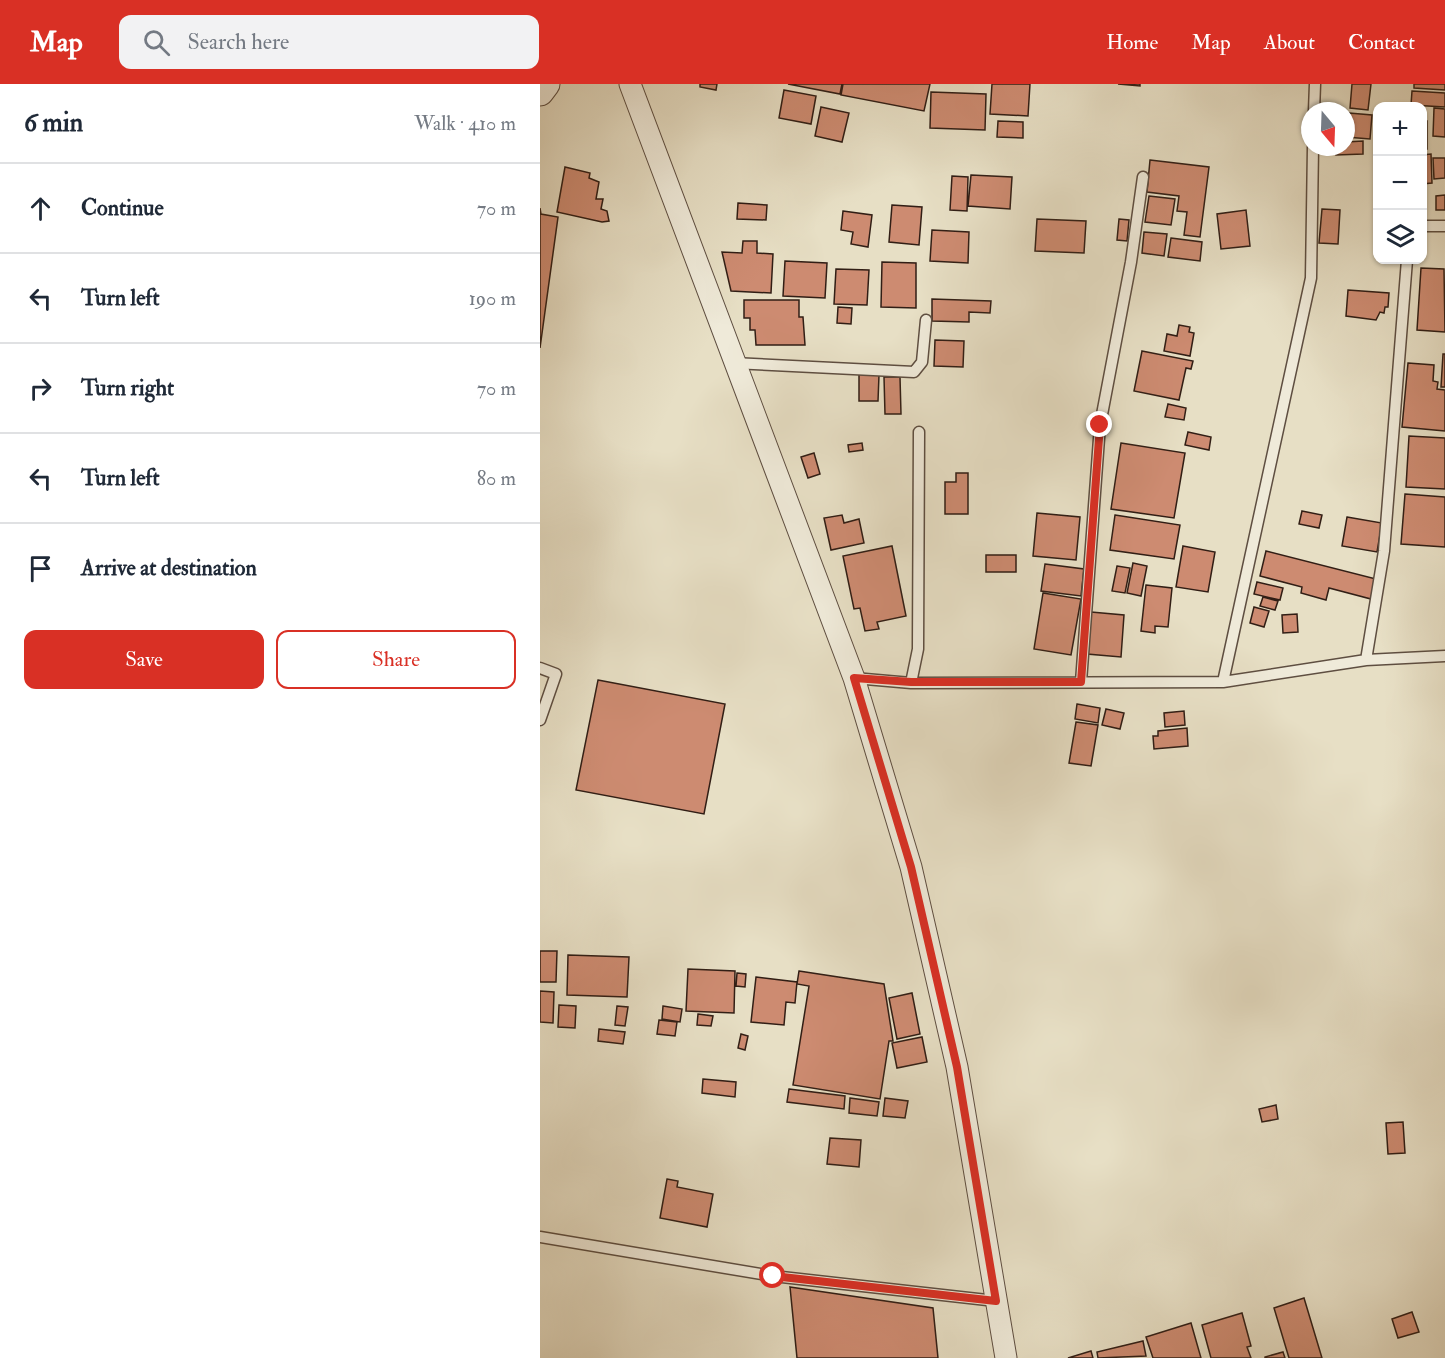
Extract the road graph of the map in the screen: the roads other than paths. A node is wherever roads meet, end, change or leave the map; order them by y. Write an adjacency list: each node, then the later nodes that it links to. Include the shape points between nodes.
1 (546, 84): 4 (street)
2 (630, 84): 12 (street)
3 (1315, 84): 5 (lane)
4 (540, 92)
5 (1314, 102)
6 (1314, 156): 20 (lane, via 1311,278)
7 (1143, 177): 19 (lane, via 1100,425)
8 (1427, 225): 9 (lane)
9 (1445, 226)
10 (1407, 264): 15 (lane, via 1384,551)
11 (926, 320): 12 (lane, via 922,362 914,372)
12 (733, 363): 17 (street)
13 (919, 432): 18 (lane, via 918,649)
14 (1445, 656): 15 (lane)
15 (1366, 660): 20 (lane)
16 (540, 668): 21 (lane, via 556,674)
17 (854, 678): 18 (lane); 23 (street, via 911,867 957,1067)
18 (911, 682): 19 (lane)
19 (1081, 682): 20 (lane)
20 (1223, 682)
21 (540, 720)
22 (540, 1237): 23 (lane, via 773,1276)
23 (996, 1301): 24 (street)
24 (1006, 1358)

